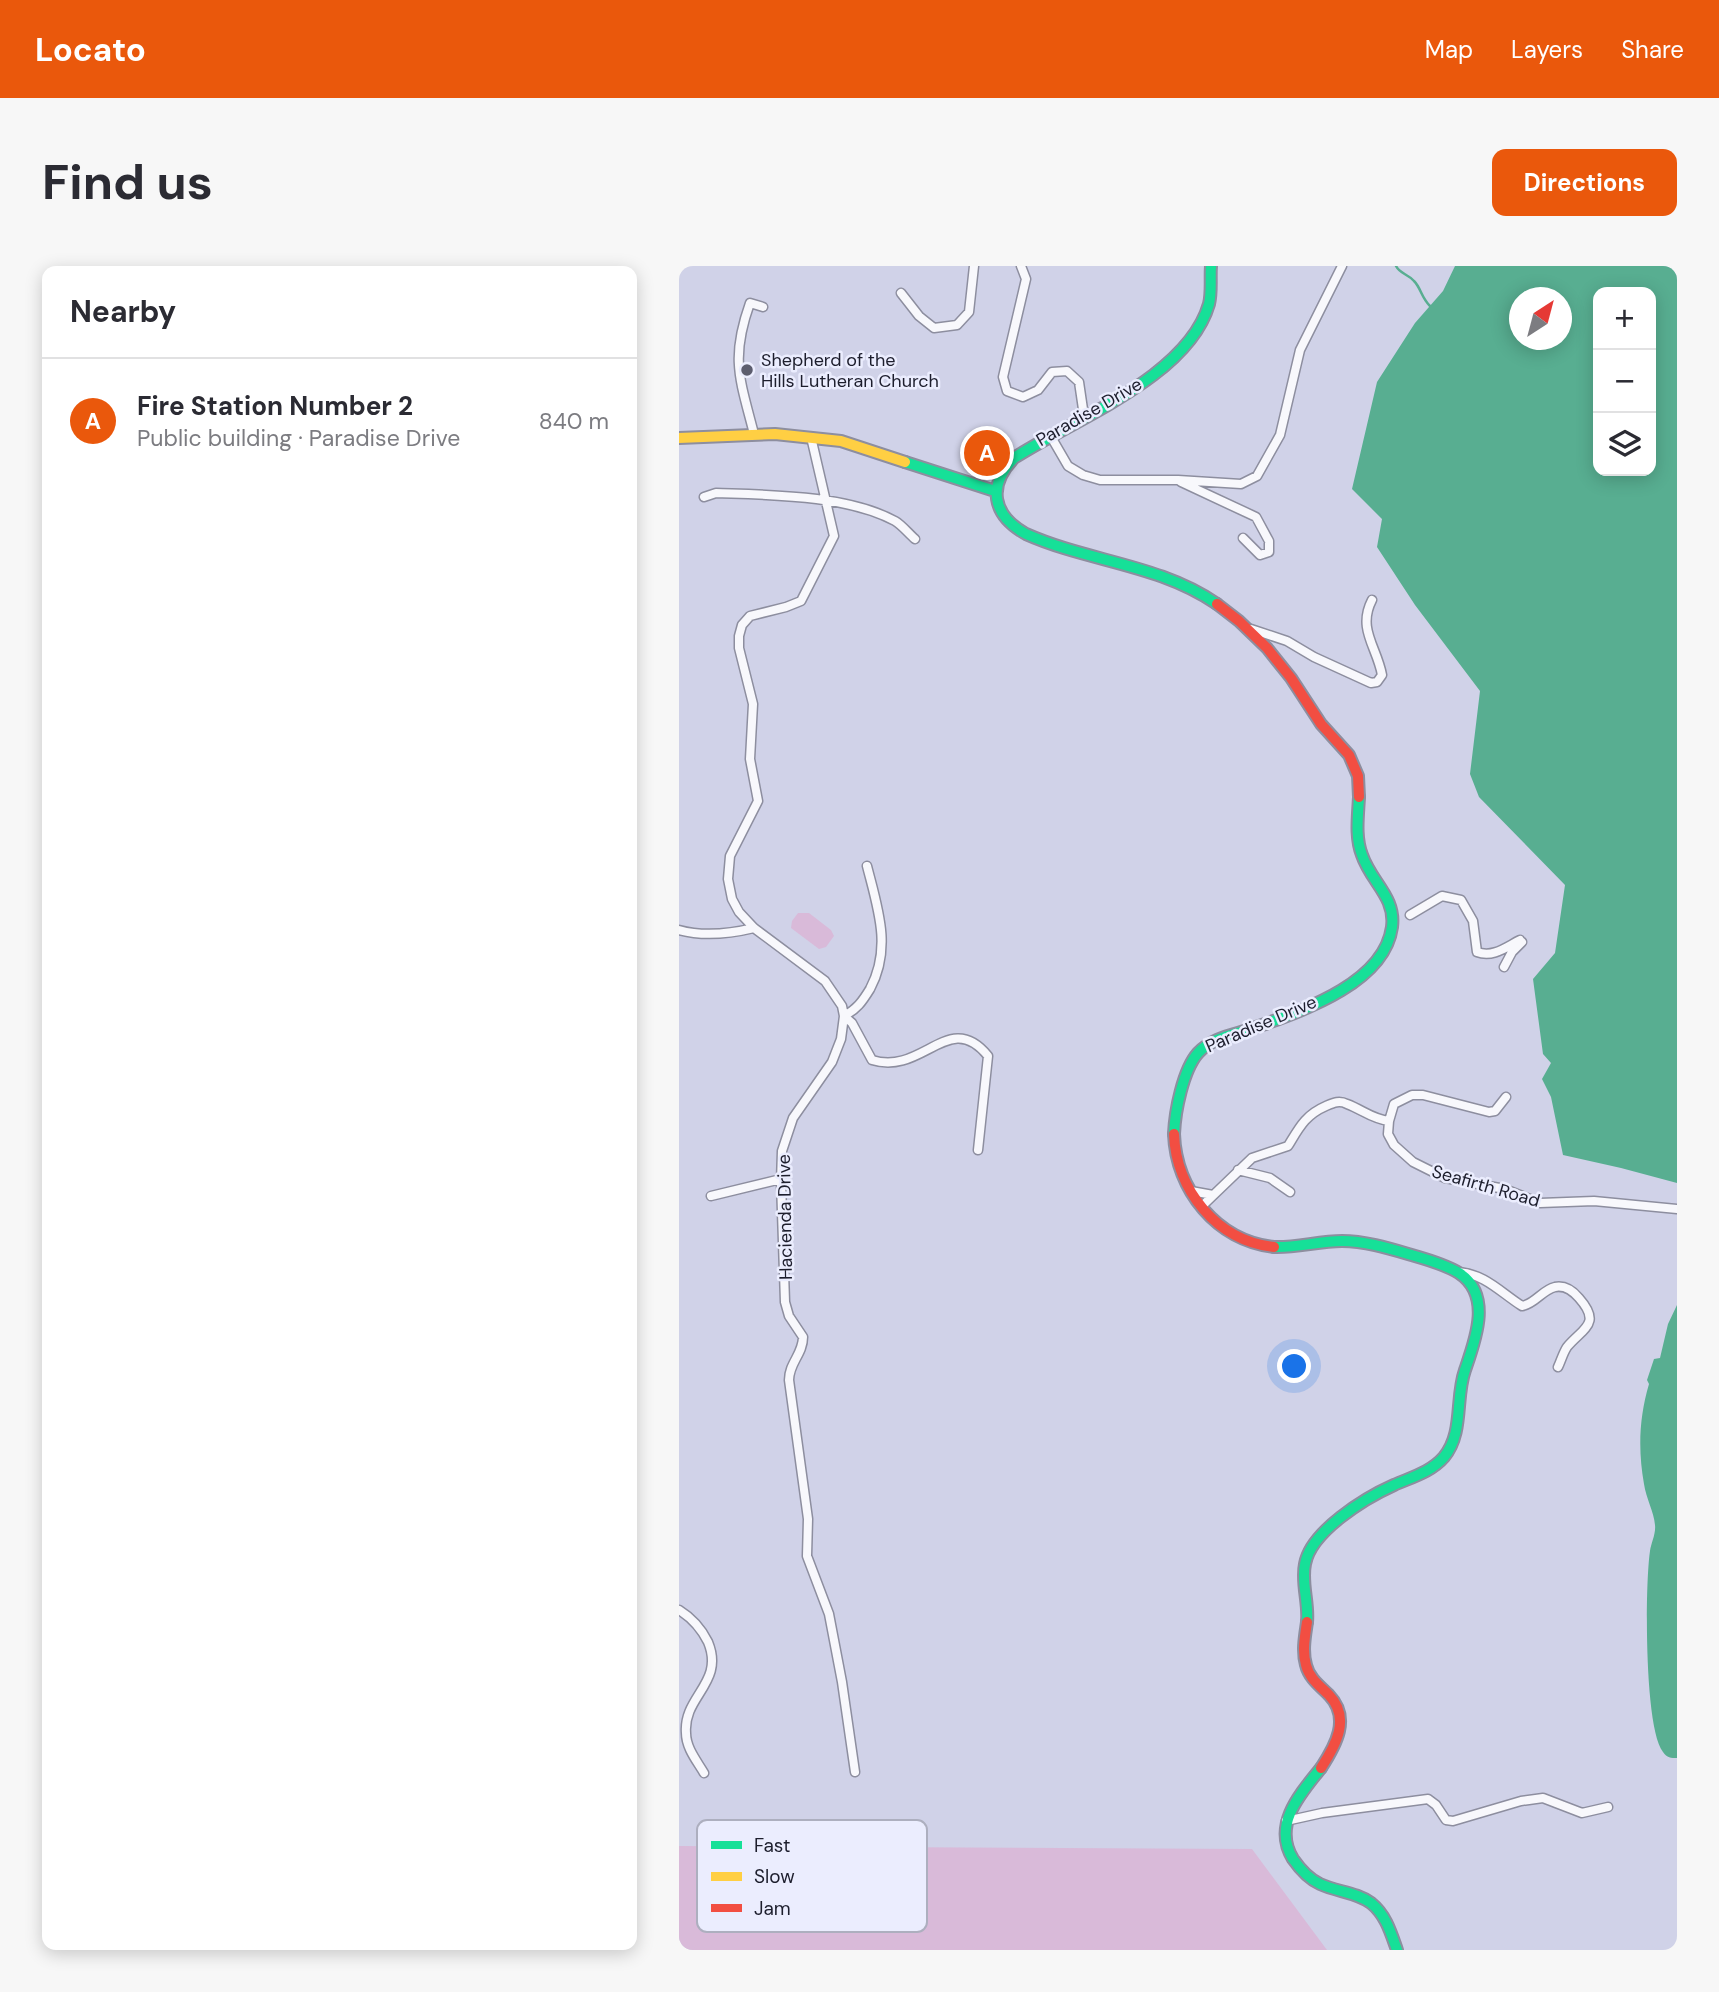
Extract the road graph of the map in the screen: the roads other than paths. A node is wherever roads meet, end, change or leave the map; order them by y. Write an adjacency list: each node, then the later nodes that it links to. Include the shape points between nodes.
1 (974, 266): 5 (street, via 969,312 957,325 934,328)
2 (1021, 266): 7 (street, via 1026,279 1003,377 1007,391 1023,397 1038,390 1052,372 1067,371 1079,382)
3 (1211, 266): 7 (street, Paradise Drive, via 1207,313 1188,346 1159,371)
4 (1342, 266): 12 (street, via 1300,351 1280,435 1257,476 1241,484)
5 (901, 293)
6 (763, 307): 8 (street, via 750,303 736,361)
7 (1084, 416): 9 (street, Paradise Drive)
8 (754, 434): 10 (street); 11 (street)
9 (1050, 435): 12 (street, via 1068,466 1083,475 1100,480); 13 (street, Paradise Drive, via 1008,463)
10 (811, 437): 13 (street, via 865,448); 15 (street)
11 (679, 438)
12 (1178, 480): 16 (street, via 1256,517 1269,541 1269,552 1260,555)
13 (995, 491): 19 (street, Paradise Drive, via 1002,513 1024,533 1187,585)
14 (703, 497): 15 (street, via 716,493)
15 (826, 501): 17 (street, via 895,522); 22 (street, via 834,536 801,601 750,617 739,636 754,714 750,759 758,801 730,856 727,879 739,912)
16 (1243, 538)
17 (915, 539)
18 (1372, 600): 19 (street, via 1365,613 1382,675 1377,682)
19 (1251, 629): 31 (street, Paradise Drive, via 1353,762 1359,786 1358,847 1389,899 1392,927 1382,956 1364,976 1299,1011 1198,1052 1186,1075 1174,1135 1177,1157)
20 (867, 866): 25 (street, via 883,955 864,999)
21 (1410, 915): 24 (street, via 1442,896 1461,900 1473,920 1476,952 1487,955 1522,940)
22 (754, 928): 23 (street, via 729,934); 25 (street, via 825,981)
23 (679, 930)
24 (1504, 967)
25 (844, 1016): 28 (street, via 872,1060 885,1064 904,1061 950,1039 965,1037 978,1044 988,1056); 30 (street, Hacienda Drive, via 832,1062 793,1118 782,1151)
26 (1506, 1097): 27 (street, via 1489,1112 1412,1094 1394,1104)
27 (1389, 1121): 29 (street, via 1338,1101 1304,1119 1288,1146 1252,1158); 36 (street, Seafirth Road, via 1388,1134 1394,1144 1413,1162 1445,1178 1505,1189 1541,1203 1594,1201)
28 (978, 1150)
29 (1238, 1170): 32 (street, via 1270,1178); 33 (street)
30 (781, 1179): 34 (street); 40 (street, Hacienda Drive, via 785,1302 803,1337 789,1380 808,1519 807,1556 829,1614)
31 (1191, 1191): 33 (street); 35 (street, Paradise Drive)
32 (1290, 1192)
33 (1213, 1195): 35 (street)
34 (711, 1196)
35 (1201, 1207): 37 (street, Paradise Drive, via 1227,1231 1269,1247 1358,1242)
36 (1677, 1209)
37 (1458, 1272): 38 (street, via 1487,1279 1522,1306 1554,1287 1567,1288 1577,1296 1590,1322 1567,1348); 43 (street, via 1475,1292 1479,1320 1449,1450 1430,1469 1357,1507 1307,1555 1304,1659 1312,1677 1334,1700 1341,1723 1334,1749)
38 (1558, 1367)
39 (679, 1610): 41 (street, via 699,1626 713,1658 710,1678 692,1707 686,1728 687,1743)
40 (855, 1772)
41 (704, 1773)
42 (1608, 1807): 43 (street, via 1582,1813 1543,1798 1453,1821 1446,1820 1428,1799)
43 (1286, 1821): 44 (street, via 1287,1845 1300,1868 1326,1887 1371,1902)
44 (1397, 1950)

